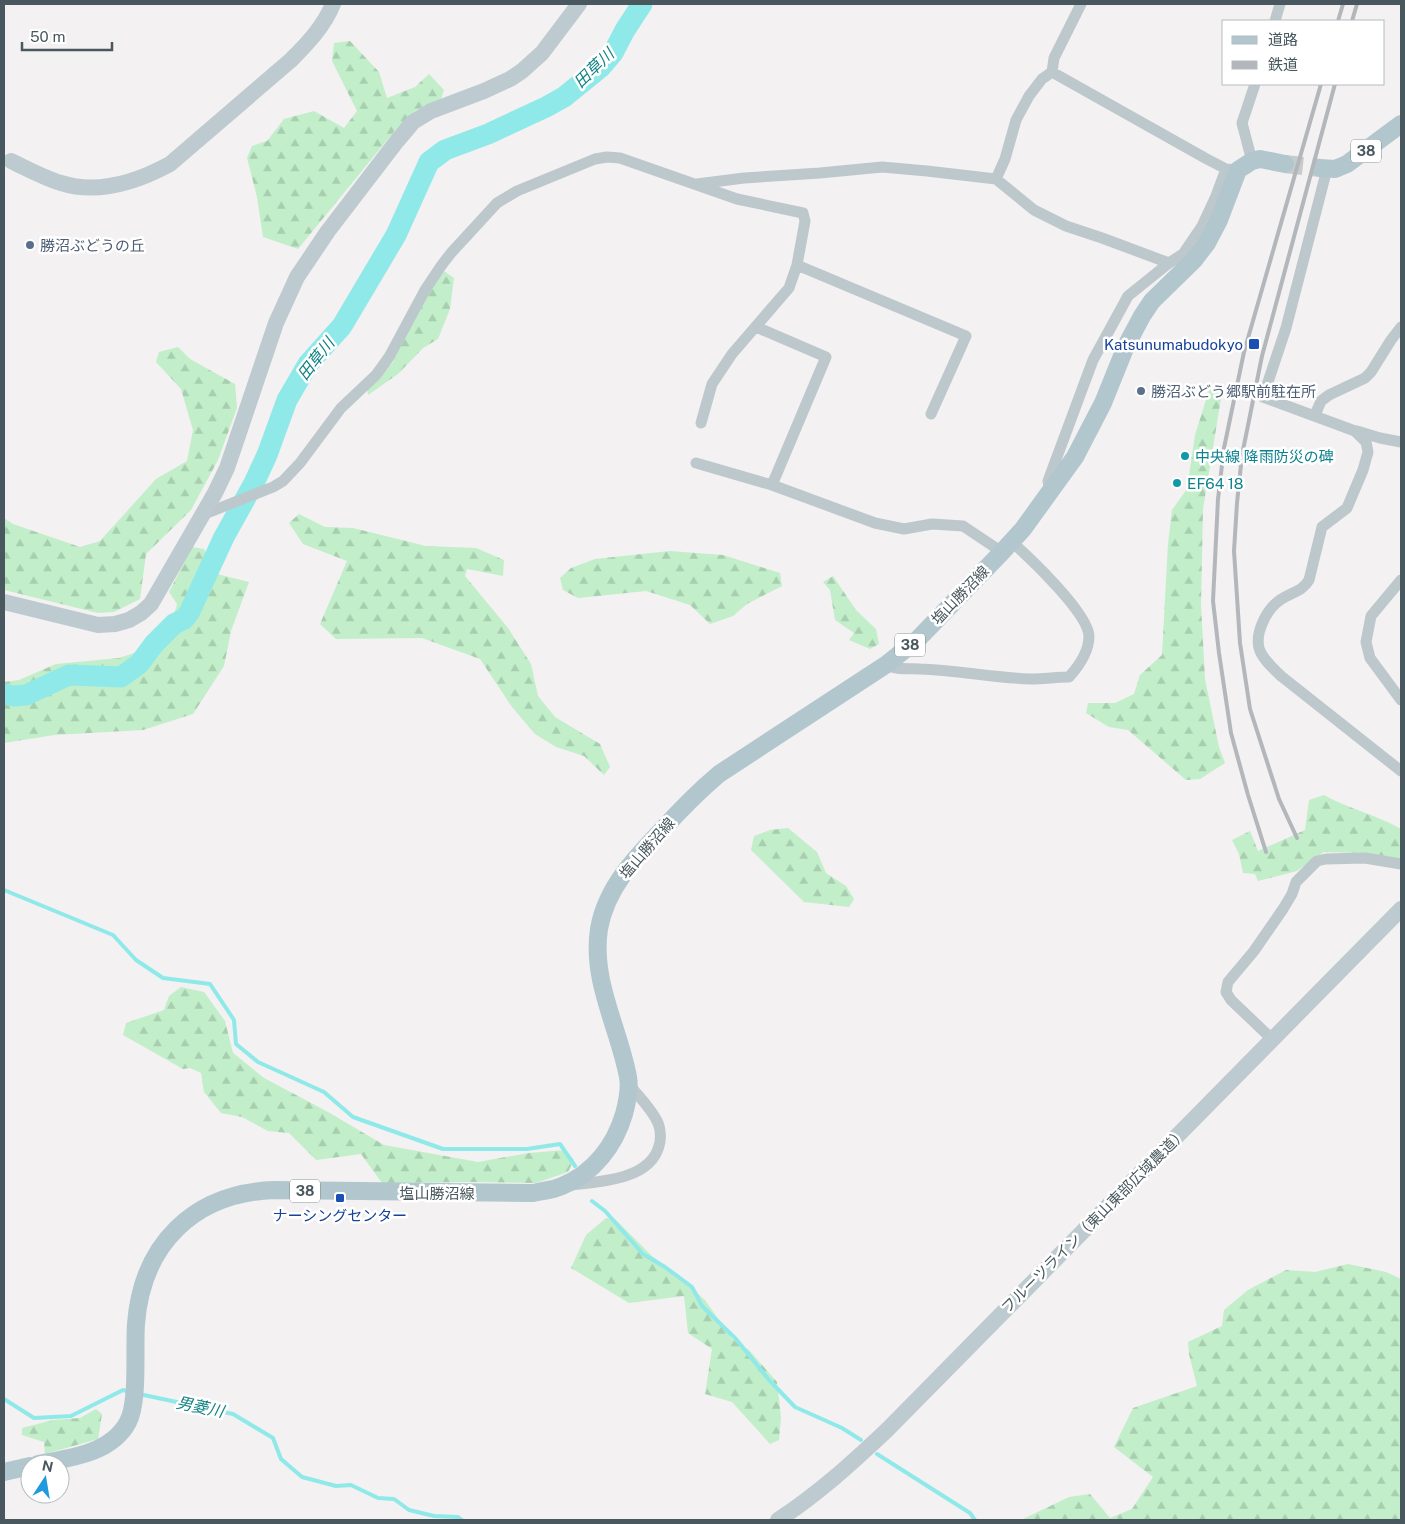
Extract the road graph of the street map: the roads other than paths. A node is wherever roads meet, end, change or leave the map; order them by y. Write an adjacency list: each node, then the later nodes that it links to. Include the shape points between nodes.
1 (333, 4): 9 (street, via 321,26 291,60 170,164 151,174 129,183 85,187 62,183)
2 (579, 4): 27 (street, via 542,53 522,71 413,122 328,231 297,277 276,323 227,468)
3 (1081, 4): 6 (street, via 1054,58)
4 (1280, 4): 5 (street)
5 (1275, 20)
6 (1052, 72): 11 (street); 13 (street, via 1029,96 1016,120 1006,159)
7 (1255, 85): 11 (street, via 1242,123)
8 (1401, 124): 12 (main road, 38, via 1347,164 1335,169)
9 (11, 162)
10 (1285, 164): 11 (main road, via 1260,160)
11 (1239, 167): 15 (street, via 1216,196 1184,254); 26 (main road, 塩山勝沼線 / 38, via 1207,243 1142,316 1075,457)
12 (1323, 168): 20 (street, via 1286,328 1262,397)
13 (996, 179): 14 (street, via 882,167); 15 (street, via 1034,210 1066,226)
14 (695, 184): 16 (street, via 736,199 803,213 805,221); 27 (street, via 620,158 607,157 550,177 497,203 441,266 376,375 341,408 283,481)
15 (1169, 263): 26 (street, via 1128,296 1093,360 1048,481)
16 (797, 265): 17 (street, via 789,288); 19 (street, via 966,336)
17 (756, 327): 21 (street, via 712,384); 25 (street, via 826,357)
18 (1400, 333): 20 (street, via 1365,378 1329,395 1321,401)
19 (931, 414)
20 (1314, 415): 22 (street)
21 (701, 423)
22 (1355, 431): 23 (street); 33 (street, via 1366,442 1368,452 1364,470 1347,508 1322,527 1306,586 1281,599 1265,617 1259,649 1281,676)
23 (1401, 442)
24 (696, 463): 25 (street)
25 (772, 484): 28 (street, via 875,523 904,529 932,524 963,526)
26 (1050, 494): 28 (main road, 塩山勝沼線 / 38)
27 (202, 515): 30 (street, via 151,604 129,620 98,625)
28 (1007, 547): 31 (main road, 塩山勝沼線 / 38, via 918,639); 31 (street, via 1069,600 1086,626 1089,636 1087,648 1069,676 1032,679 891,667)
29 (1401, 580): 32 (street, via 1371,616 1366,642 1370,658)
30 (4, 602)
31 (887, 664): 37 (main road, 塩山勝沼線 / 38, via 698,791 617,882 600,926 597,954)
32 (1401, 700)
33 (1401, 771)
34 (1401, 864): 36 (street, via 1365,858 1326,858 1317,861 1296,882 1283,909 1228,982 1226,992)
35 (1401, 909): 36 (street, フルーツライン（東山東部広域農道）)
36 (1273, 1040): 42 (street, フルーツライン（東山東部広域農道）, via 844,1471)
37 (628, 1083): 38 (main road, 塩山勝沼線 / 38, via 626,1105 612,1145 600,1159); 38 (street, via 659,1124 661,1140 657,1154 646,1167 614,1180)
38 (564, 1186): 39 (main road, 塩山勝沼線 / 38, via 533,1193 274,1190 220,1200 186,1220 166,1240 148,1272 136,1324 133,1409 128,1422 104,1446)
39 (70, 1458)
40 (20, 1468): 41 (main road)
41 (4, 1472)
42 (778, 1520)

